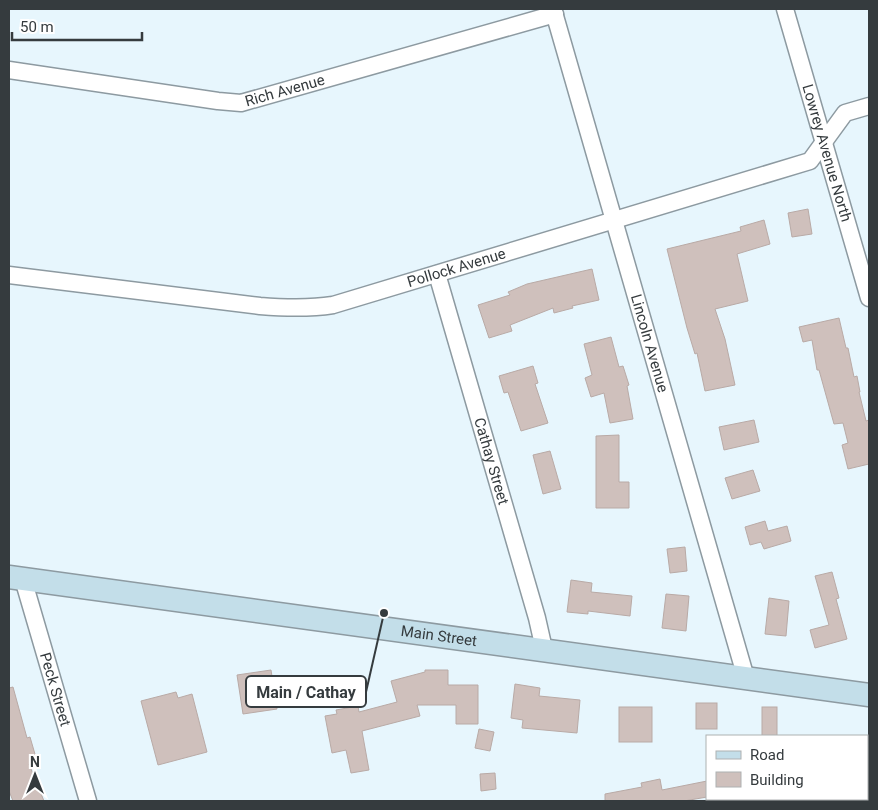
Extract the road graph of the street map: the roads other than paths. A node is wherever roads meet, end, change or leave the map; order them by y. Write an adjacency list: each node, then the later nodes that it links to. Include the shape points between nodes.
1 (785, 9): 5 (street, Lowrey Avenue North)
2 (554, 11): 3 (street, Rich Avenue, via 241,103); 6 (street, Lincoln Avenue)
3 (9, 70)
4 (869, 106): 5 (street, Pollock Avenue, via 845,113)
5 (824, 142): 6 (street, Pollock Avenue, via 810,162); 9 (street, Lowrey Avenue North)
6 (614, 220): 8 (street, Pollock Avenue); 12 (street, Lincoln Avenue)
7 (9, 274): 8 (street, Pollock Avenue, via 298,309 333,304)
8 (437, 274): 11 (street, Cathay Street)
9 (869, 298)
10 (16, 578): 11 (main road, Main Street); 14 (street, Peck Street)
11 (544, 649): 12 (main road, Main Street)
12 (746, 678): 13 (main road, Main Street)
13 (869, 695)
14 (88, 801)

